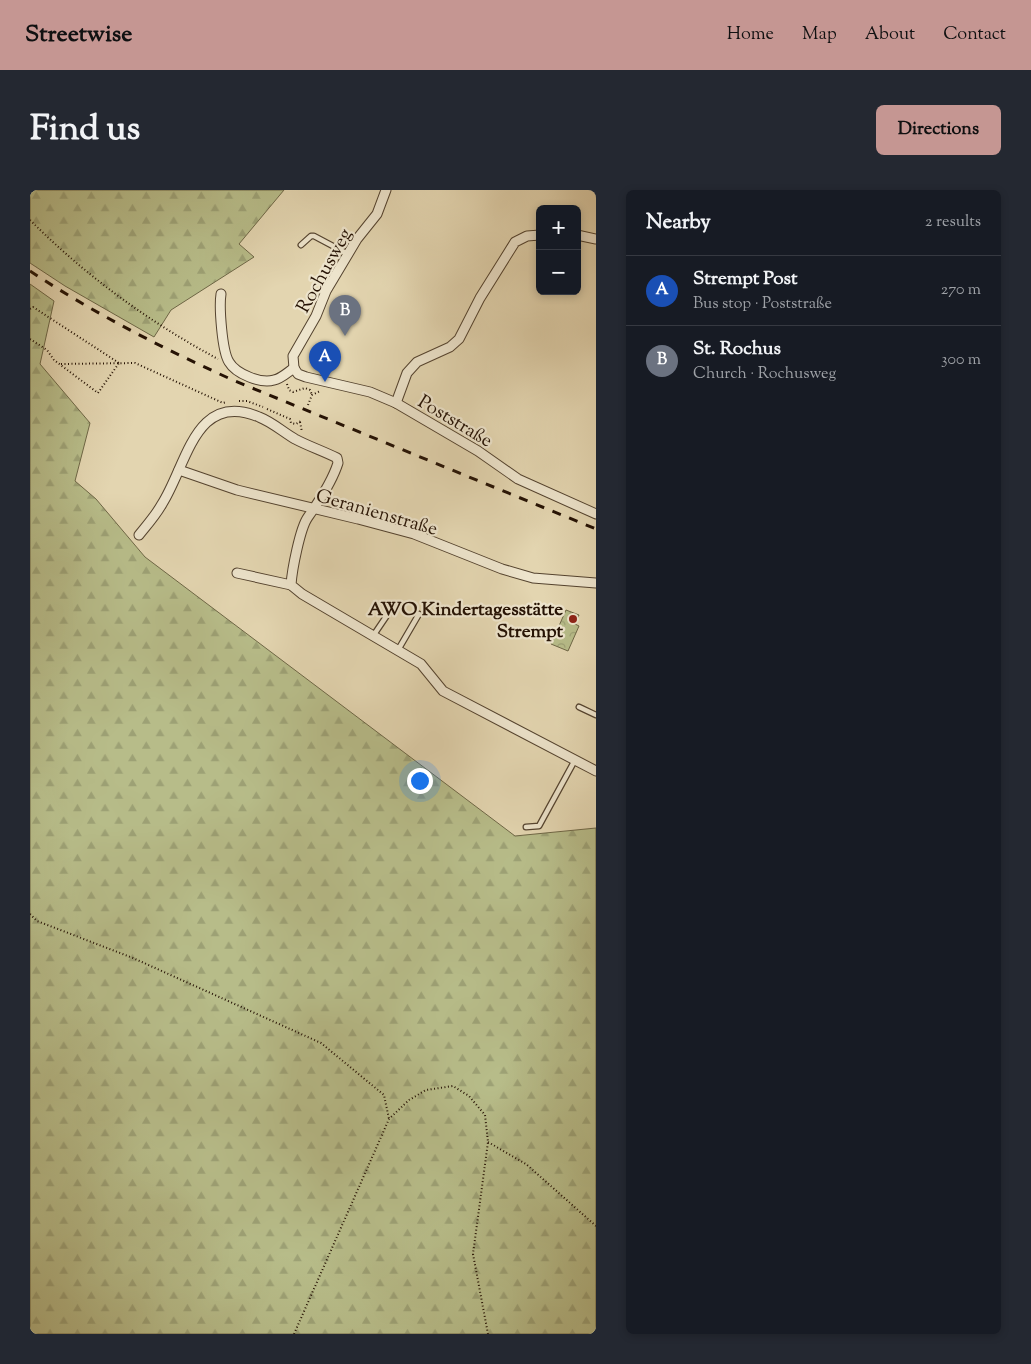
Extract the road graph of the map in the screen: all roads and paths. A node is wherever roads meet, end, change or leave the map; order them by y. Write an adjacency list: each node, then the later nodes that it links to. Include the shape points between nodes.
1 (386, 190): 7 (street, Rochusweg, via 377,214)
2 (30, 220): 11 (path, via 59,249 138,312 193,346)
3 (536, 235): 19 (street, via 515,242 459,339 450,347 417,362 407,374)
4 (581, 237): 5 (street)
5 (596, 239)
6 (301, 245): 7 (lane, via 314,236)
7 (348, 254): 14 (street, Rochusweg, via 294,356)
8 (221, 294): 11 (street, via 219,307)
9 (30, 309): 12 (path, via 33,307)
10 (30, 339): 13 (path)
11 (229, 362): 14 (street, via 241,372 269,381 277,380)
12 (119, 363): 13 (path); 13 (path, via 98,393); 18 (path, via 135,363)
13 (61, 364)
14 (294, 368): 19 (street, Poststraße, via 306,377 370,392)
15 (289, 378): 17 (path, via 289,390 293,392 301,388 310,390)
16 (320, 391): 17 (path)
17 (312, 395): 20 (path)
18 (223, 403)
19 (396, 403): 25 (street, Poststraße, via 478,451 518,479)
20 (308, 405)
21 (300, 422): 22 (path)
22 (303, 431)
23 (179, 470): 24 (street, Geranienstraße, via 237,490); 24 (street, via 200,429 211,418 225,411 258,416 297,440 337,458 336,470); 26 (street, via 163,504)
24 (314, 510): 28 (street, Geranienstraße, via 414,534 533,578); 29 (street, via 307,518 292,570)
25 (596, 514)
26 (139, 535)
27 (237, 573): 29 (street)
28 (596, 583)
29 (291, 585): 32 (street)
30 (392, 608): 32 (lane)
31 (419, 614): 33 (lane)
32 (373, 636): 33 (street)
33 (398, 650): 36 (street, via 420,664 443,691)
34 (579, 707): 35 (lane)
35 (596, 715)
36 (575, 760): 37 (street); 38 (lane, via 539,826)
37 (596, 771)
38 (526, 827)
39 (30, 914): 40 (path, via 37,921 133,958 321,1043 384,1094)
40 (389, 1120): 41 (path, via 409,1100 426,1090 453,1086 469,1096 485,1115); 43 (path)
41 (488, 1142): 42 (path, via 526,1164); 44 (path, via 473,1254)
42 (596, 1226)
43 (294, 1334)
44 (488, 1334)

